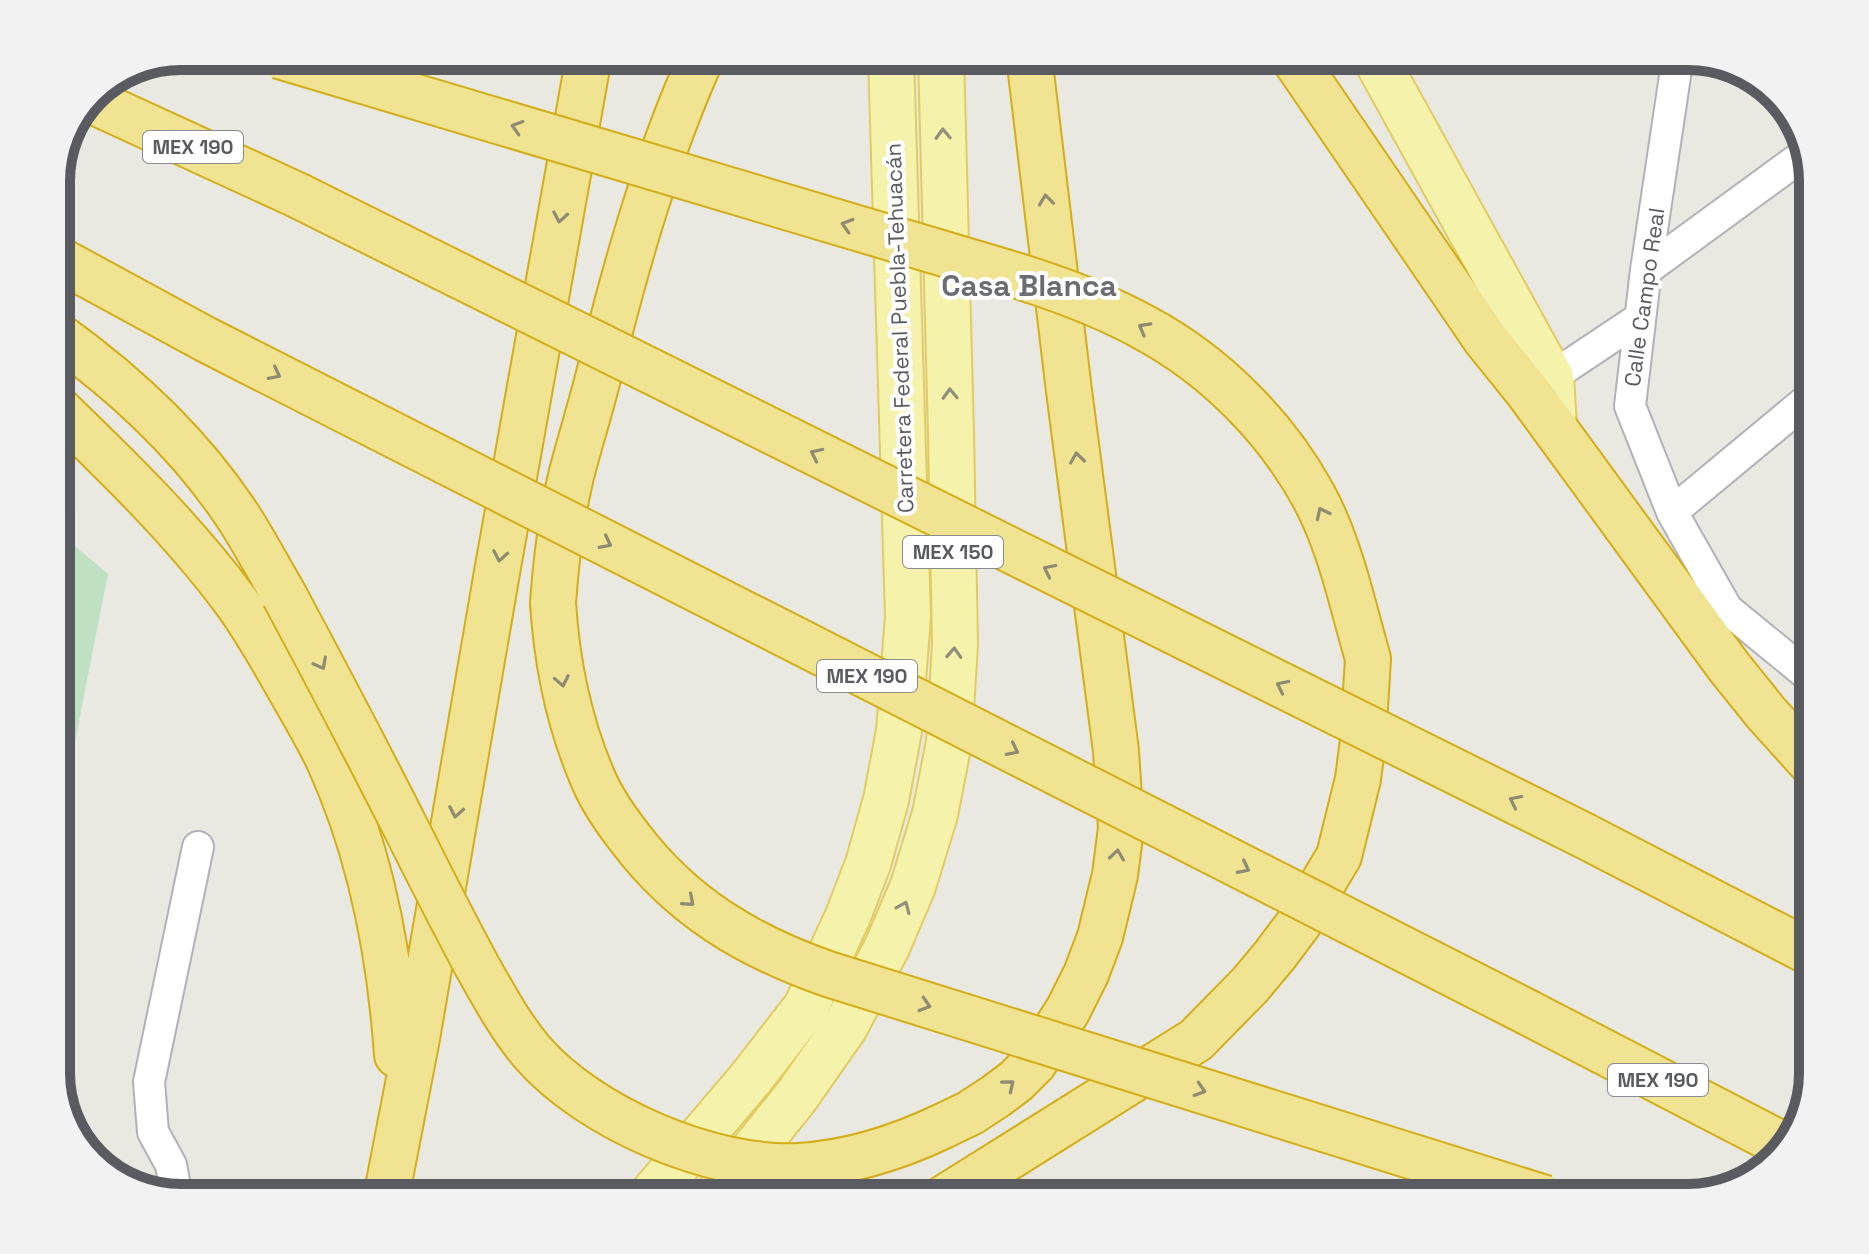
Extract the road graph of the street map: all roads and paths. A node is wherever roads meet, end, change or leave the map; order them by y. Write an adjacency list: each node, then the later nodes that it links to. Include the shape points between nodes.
1 (326, 70): 30 (highway, one-way to 1, bridge, via 1196,1040 1275,955 1339,856 1360,766 1368,659 1332,536 1312,494 1244,403 1212,373 1120,315 1015,275)
2 (587, 70): 24 (highway, one-way to 24)
3 (696, 70): 31 (highway, one-way to 31, bridge, via 614,313 571,478 553,603 556,649 577,741 595,785 623,829 698,909 781,957)
4 (891, 70): 28 (main road, Carretera Federal Puebla-Tehuacán / MEX 150, via 908,617 899,731 886,800 848,916 806,1007)
5 (941, 70): 29 (main road, MEX 150, one-way to 5, via 845,1027 887,947 935,814 949,742 955,644)
6 (1031, 70): 15 (highway, one-way to 6, bridge, via 166,429 240,519 510,1025 534,1055 562,1082 629,1125 726,1158 796,1166 860,1157 917,1139 983,1105 1034,1063 1086,974 1115,875 1121,828 1116,751)
7 (1302, 70): 16 (highway, via 1486,340)
8 (1381, 70): 16 (main road)
9 (1676, 70): 13 (street, Calle Campo Real)
10 (101, 105): 23 (highway, MEX 190, one-way to 10, bridge, via 297,195)
11 (1796, 160): 13 (street)
12 (70, 266): 25 (highway, MEX 190, one-way to 25, bridge)
13 (1646, 270): 14 (street, Calle Campo Real)
14 (1640, 318): 16 (street); 19 (street, Calle Campo Real, via 1630,406)
15 (70, 344)
16 (1540, 384): 21 (highway, via 1554,427 1729,667)
17 (1799, 407): 19 (street)
18 (70, 421): 24 (highway, via 160,512 234,599 329,759 358,838 384,941 398,1059)
19 (1672, 512): 20 (street, Calle Campo Real, via 1727,609)
20 (1799, 661)
21 (1799, 750)
22 (198, 847): 26 (street, via 149,1082 153,1132)
23 (1799, 947)
24 (398, 1133): 27 (highway)
25 (1775, 1141)
26 (174, 1184)
27 (389, 1184)
28 (661, 1184)
29 (726, 1184)
30 (966, 1184)
31 (1500, 1184)

